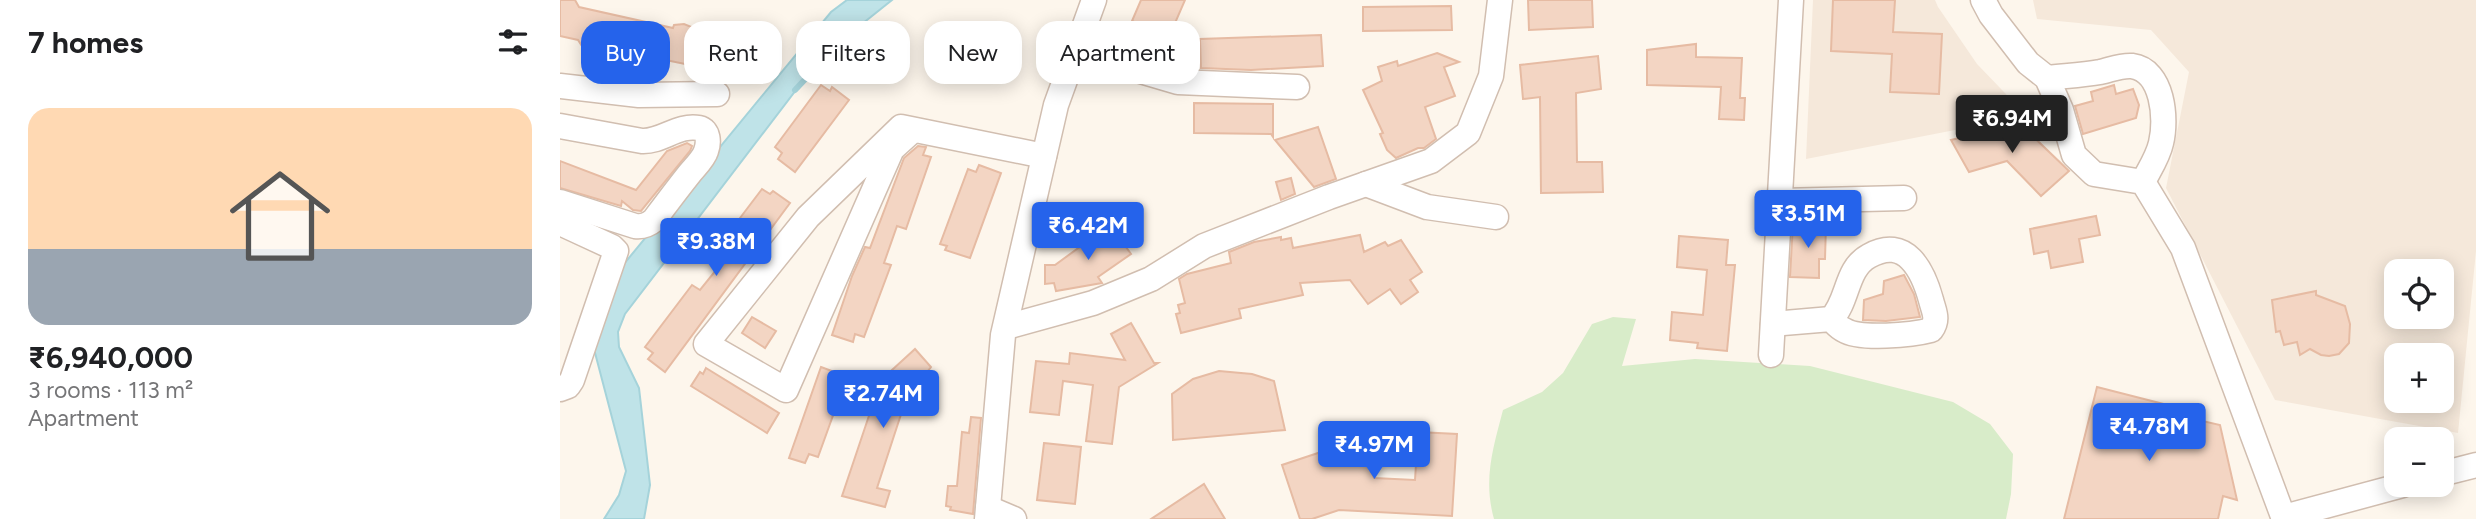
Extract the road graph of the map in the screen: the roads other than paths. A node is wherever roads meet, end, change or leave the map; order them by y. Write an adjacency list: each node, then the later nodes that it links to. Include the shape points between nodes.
1 (1094, 0): 5 (street)
2 (1500, 0): 16 (street, via 1491,76 1468,133 1432,161)
3 (1791, 0): 18 (street)
4 (1983, 0): 6 (street, via 2028,63)
5 (1087, 21)
6 (2047, 78): 15 (street, via 2074,155 2094,174); 15 (street, via 2128,65 2146,72 2161,100 2164,123 2161,146)
7 (1200, 83): 10 (street)
8 (1064, 84): 14 (street)
9 (560, 86): 11 (street, via 639,95)
10 (1297, 87)
11 (718, 94)
12 (560, 127): 19 (street, via 650,142 693,128 701,128 708,137 706,152 649,224 635,226)
13 (913, 130): 13 (street, via 901,127 808,217 706,344 786,390 892,149); 14 (street)
14 (1044, 156): 24 (street)
15 (2143, 183): 31 (street, via 2183,248)
16 (1366, 184): 20 (street, via 1427,207); 24 (street, via 1204,246 1151,279 1094,303)
17 (1904, 198): 18 (street)
18 (1780, 201): 23 (street)
19 (560, 202)
20 (1496, 217)
21 (560, 223): 26 (street, via 615,251 572,380)
22 (1831, 319): 23 (street)
23 (1773, 324): 25 (street)
24 (1006, 327): 30 (street)
25 (1771, 355)
26 (560, 388)
27 (2476, 465): 28 (street)
28 (2454, 471)
29 (2384, 490): 31 (street)
30 (988, 514): 32 (street)
31 (2284, 518)
32 (1014, 519)

